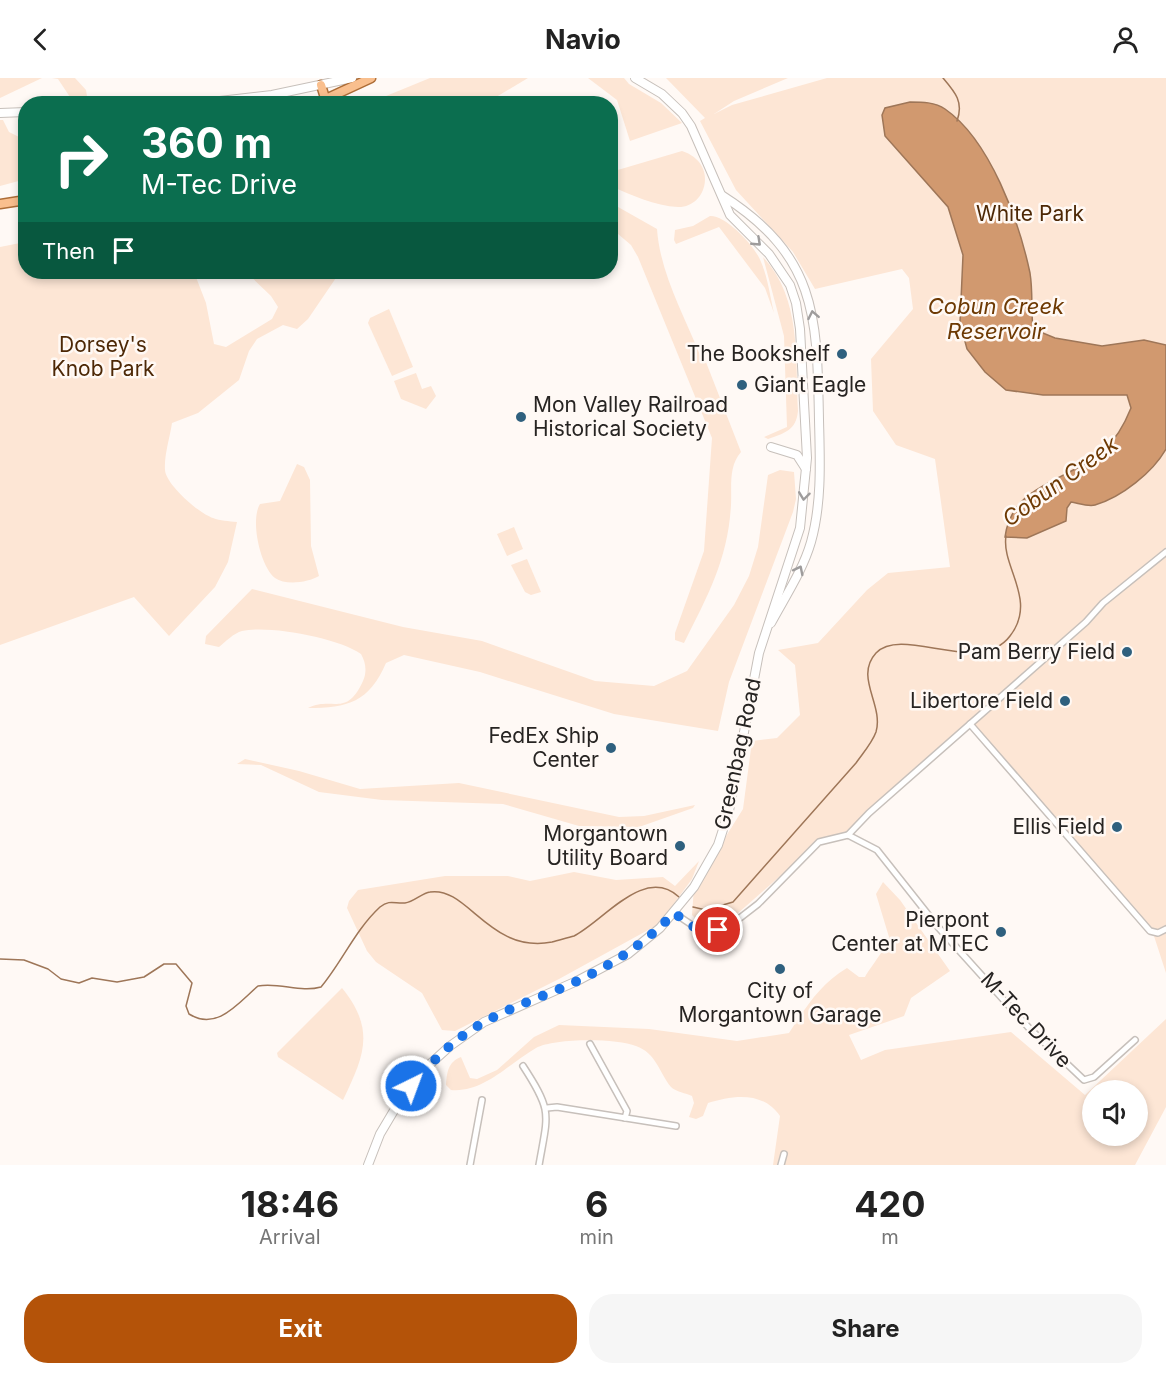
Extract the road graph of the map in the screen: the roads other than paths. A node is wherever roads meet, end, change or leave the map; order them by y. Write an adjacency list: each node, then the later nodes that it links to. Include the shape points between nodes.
1 (352, 78): 4 (main road)
2 (371, 78): 7 (main road)
3 (635, 78): 10 (main road, Greenbag Road, via 662,94 682,113)
4 (321, 86): 5 (main road); 6 (main road)
5 (263, 96)
6 (324, 96)
7 (330, 96)
8 (18, 112): 9 (main road)
9 (0, 113)
10 (723, 196): 14 (main road, Greenbag Road, one-way to 14, via 730,215 781,271 796,303); 16 (main road, Greenbag Road, one-way to 10, via 807,555 813,533 820,468 816,329 805,286 788,256 765,229)
11 (18, 201): 12 (main road)
12 (0, 204)
13 (771, 447): 14 (main road, via 797,455)
14 (807, 470): 16 (main road, Greenbag Road, one-way to 16, via 800,528)
15 (1166, 552): 17 (street, via 1103,603)
16 (763, 641): 19 (main road, Greenbag Road, via 724,825 706,866)
17 (970, 724): 18 (street); 20 (street, via 1153,933)
18 (848, 835): 19 (street, via 819,842 758,904 727,928 694,927); 21 (street, M-Tec Drive, via 877,850 938,927 1029,1028 1084,1080 1094,1077)
19 (674, 913): 29 (main road, Greenbag Road, via 646,940 607,966 484,1022 450,1046 402,1097 380,1134)
20 (1166, 929)
21 (1136, 1040)
22 (590, 1044): 26 (street, via 627,1111)
23 (523, 1066): 25 (street)
24 (482, 1100): 30 (street)
25 (547, 1108): 26 (street); 31 (street)
26 (626, 1118): 27 (street)
27 (676, 1126)
28 (784, 1154): 32 (street)
29 (368, 1165)
30 (470, 1165)
31 (539, 1165)
32 (781, 1165)

